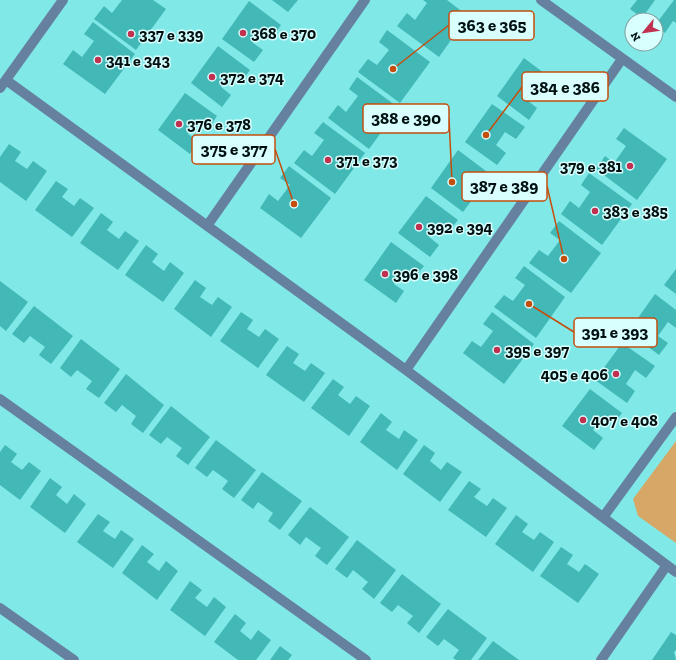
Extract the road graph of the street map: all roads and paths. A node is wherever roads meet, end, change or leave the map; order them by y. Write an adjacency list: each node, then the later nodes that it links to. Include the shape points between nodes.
1 (63, 0): 5 (street)
2 (365, 0): 7 (street)
3 (541, 0): 4 (street)
4 (622, 59): 6 (street); 8 (street)
5 (3, 84): 7 (street)
6 (676, 97)
7 (207, 226): 8 (street)
8 (406, 370): 11 (street)
9 (0, 398): 16 (street)
10 (676, 417): 11 (street)
11 (604, 516): 12 (street)
12 (667, 565): 13 (street); 17 (street)
13 (676, 572)
14 (0, 608): 15 (street)
15 (74, 660)
16 (366, 660)
17 (601, 660)

